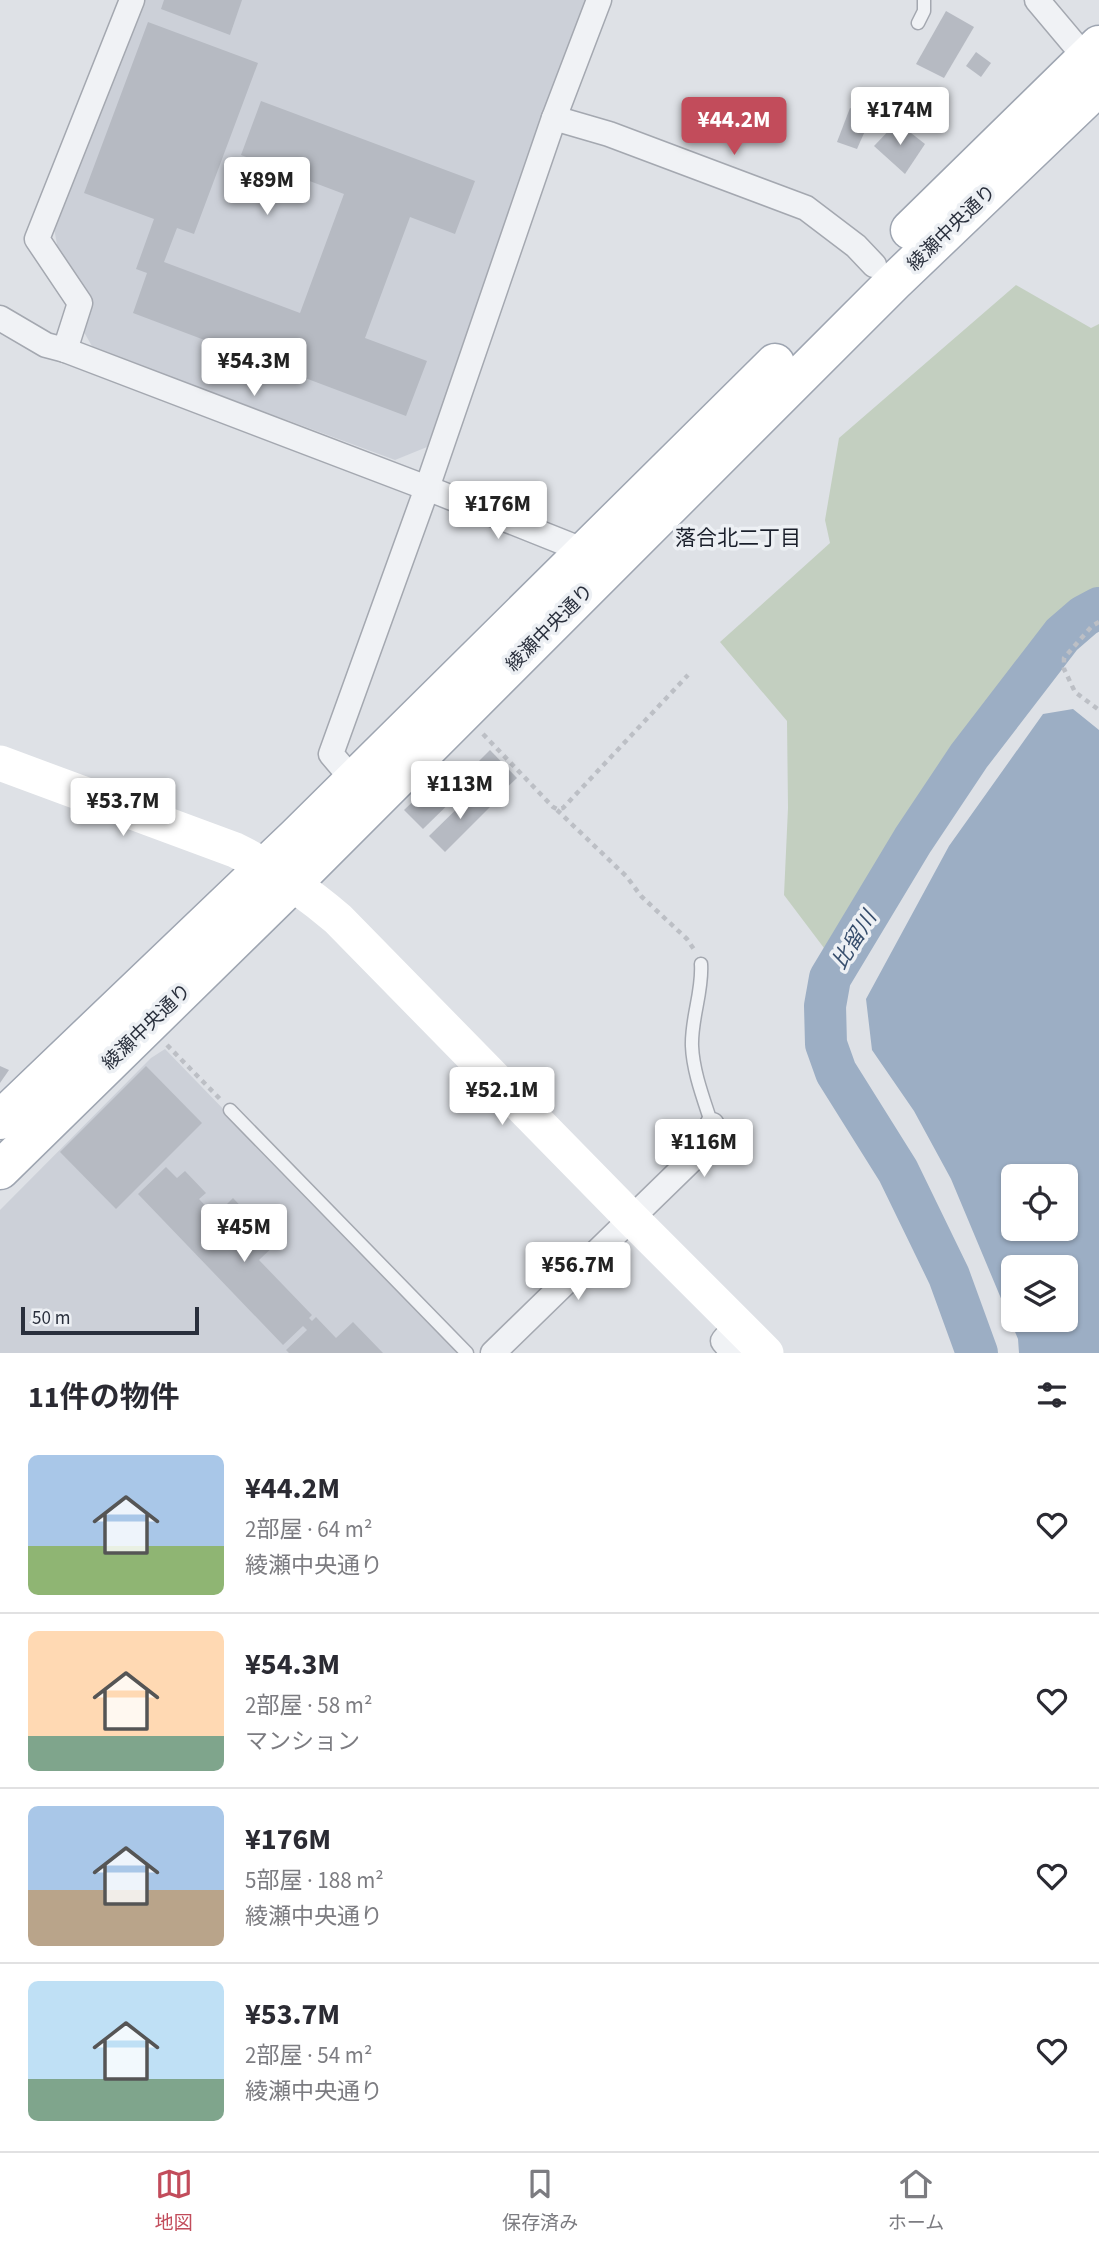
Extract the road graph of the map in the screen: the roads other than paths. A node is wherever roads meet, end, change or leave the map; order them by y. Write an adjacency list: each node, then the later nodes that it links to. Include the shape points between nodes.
1 (132, 0): 10 (street, via 37,239 80,303)
2 (599, 0): 7 (street)
3 (924, 0): 5 (lane)
4 (1037, 0): 6 (street)
5 (918, 23)
6 (1096, 66): 8 (main road, 綾瀬中央通り); 15 (main road, 綾瀬中央通り, via 893,283)
7 (554, 118): 8 (street, via 806,208); 11 (street)
8 (874, 265): 12 (main road, 綾瀬中央通り)
9 (0, 318): 10 (street, via 46,345)
10 (65, 350): 11 (street)
11 (428, 488): 12 (street); 14 (street, via 331,754)
12 (585, 551): 14 (main road, 綾瀬中央通り)
13 (0, 763): 15 (street, via 235,850)
14 (353, 780): 15 (main road, 綾瀬中央通り)
15 (280, 874): 18 (main road, 綾瀬中央通り); 20 (main road, 綾瀬中央通り); 21 (street, via 338,919)
16 (701, 964): 19 (lane, via 692,1046)
17 (230, 1110): 23 (lane)
18 (0, 1121)
19 (712, 1125): 21 (street, via 717,1135)
20 (0, 1170)
21 (631, 1218): 22 (street); 24 (street)
22 (735, 1339): 25 (street)
23 (467, 1353)
24 (493, 1353)
25 (766, 1353)

